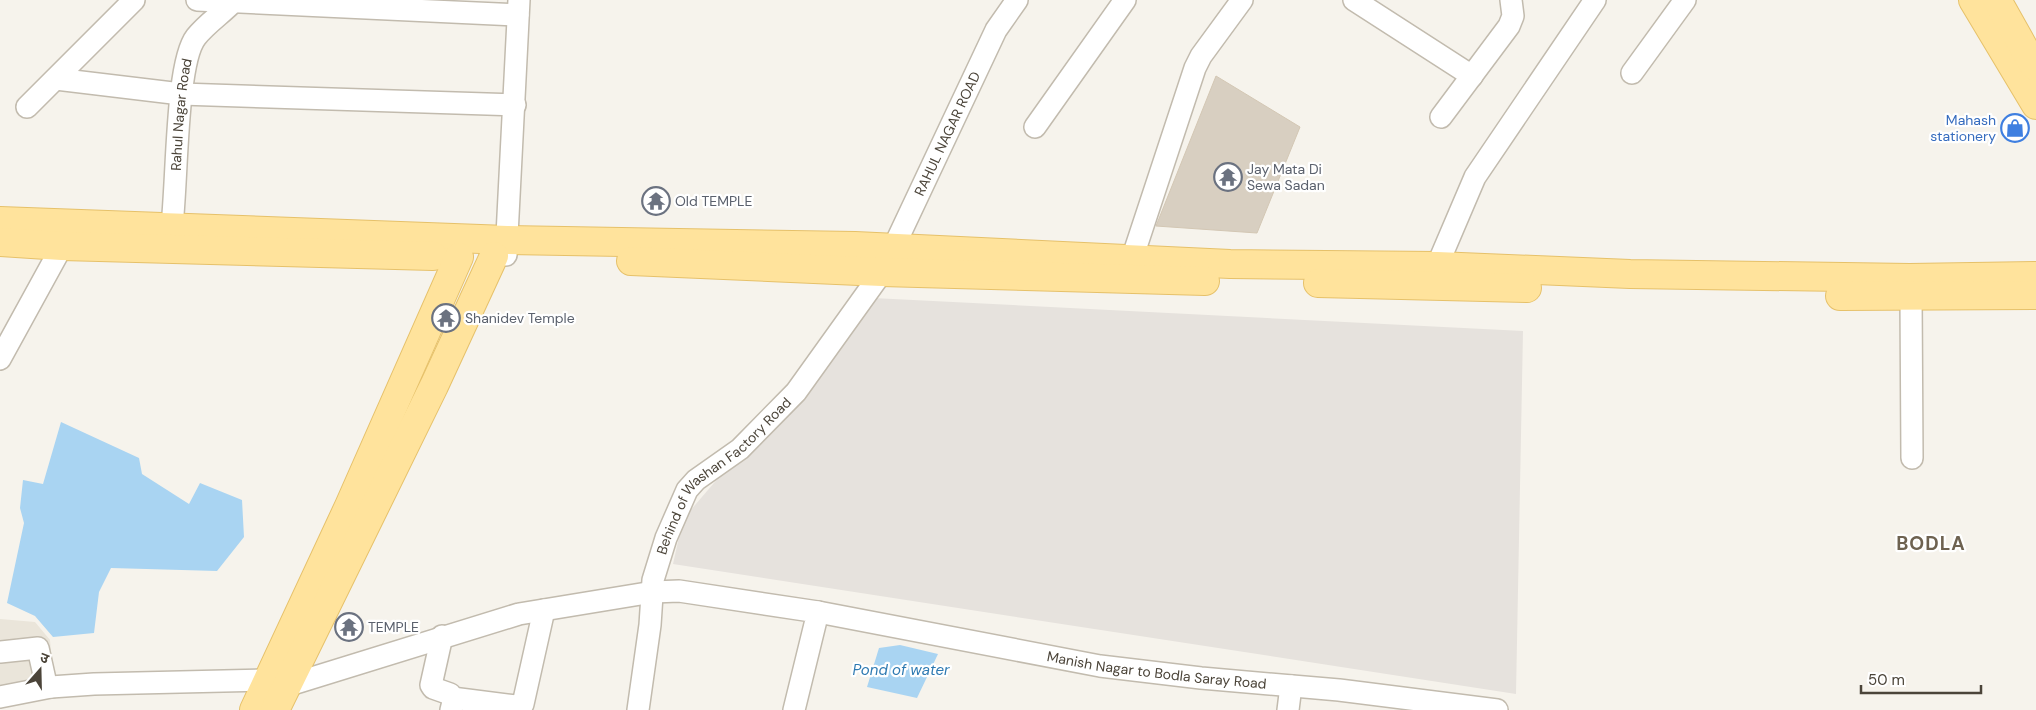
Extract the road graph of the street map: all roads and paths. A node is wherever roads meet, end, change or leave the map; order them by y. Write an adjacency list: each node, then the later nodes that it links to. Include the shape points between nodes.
1 (134, 0): 17 (street)
2 (197, 0): 10 (street)
3 (1017, 0): 31 (street, RAHUL NAGAR ROAD, via 996,30)
4 (1124, 0): 23 (street)
5 (1242, 0): 30 (street, via 1201,56)
6 (1354, 0): 16 (street)
7 (1511, 0): 16 (street, via 1512,20)
8 (1595, 0): 32 (street, via 1475,177)
9 (1685, 0): 15 (street)
10 (234, 1): 12 (street); 18 (street, Rahul Nagar Road, via 193,42)
11 (1980, 1): 14 (main road); 20 (main road)
12 (347, 4): 13 (street)
13 (518, 8): 19 (street)
14 (2036, 70)
15 (1632, 73)
16 (1472, 76): 22 (street)
17 (56, 80): 18 (street); 21 (street)
18 (182, 94): 19 (street); 25 (street, Rahul Nagar Road)
19 (515, 105): 28 (street)
20 (2036, 105)
21 (28, 107)
22 (1441, 117)
23 (1035, 127)
24 (0, 221): 25 (main road)
25 (171, 238): 27 (main road); 28 (main road); 29 (main road)
26 (0, 242): 27 (main road)
27 (62, 246): 36 (street)
28 (502, 251): 29 (main road); 31 (main road, via 855,246); 45 (main road)
29 (459, 257): 45 (main road, via 345,514)
30 (1132, 259): 31 (main road); 32 (main road)
31 (887, 260): 32 (main road); 38 (street, Behind of Washan Factory Road, via 796,392 740,449 696,480 688,490 666,538)
32 (1434, 276): 33 (main road); 35 (main road)
33 (2036, 276)
34 (2036, 295): 35 (main road)
35 (1911, 296): 37 (street)
36 (0, 359)
37 (1912, 458)
38 (653, 586): 39 (street, Manish Nagar to Bodla Saray Road); 40 (street, Manish Nagar to Bodla Saray Road); 49 (street, Behind of Washan Factory Road)
39 (544, 610): 41 (street, Manish Nagar to Bodla Saray Road); 47 (street, via 523,704)
40 (818, 612): 43 (street, Manish Nagar to Bodla Saray Road, via 1100,666); 50 (street)
41 (442, 636): 45 (street, Manish Nagar to Bodla Saray Road); 47 (street, via 431,685 450,694)
42 (0, 652): 44 (street, via 38,648 46,684)
43 (1291, 686): 51 (street); 52 (street, Manish Nagar to Bodla Saray Road, via 1418,698)
44 (51, 687): 45 (street, Manish Nagar to Bodla Saray Road, via 94,684); 46 (street, Manish Nagar to Bodla Saray Road)
45 (277, 692): 48 (main road)
46 (0, 697)
47 (452, 704)
48 (254, 710)
49 (638, 710)
50 (794, 710)
51 (1288, 710)
52 (1497, 710)

